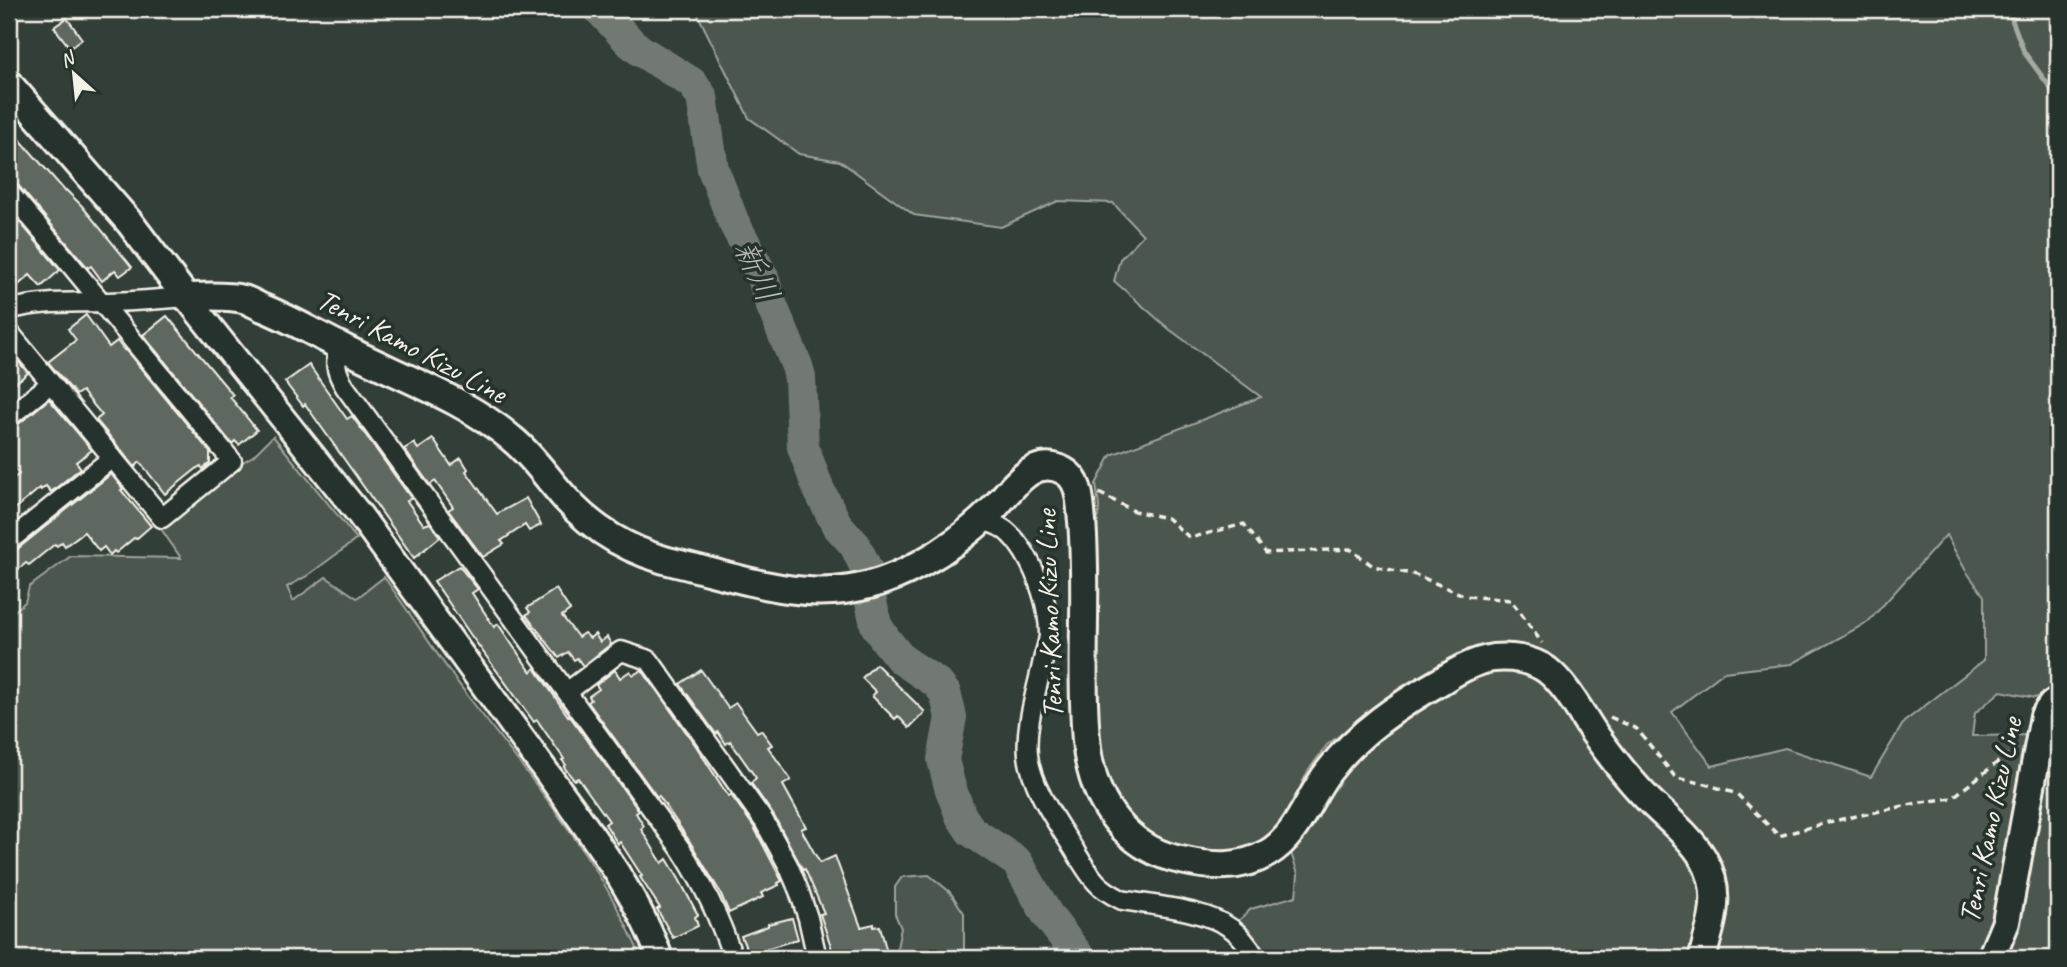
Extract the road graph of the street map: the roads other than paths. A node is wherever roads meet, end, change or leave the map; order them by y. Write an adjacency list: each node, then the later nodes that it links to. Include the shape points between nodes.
1 (9, 84): 3 (main road, via 130,223)
2 (9, 192): 4 (street)
3 (186, 297): 4 (street); 7 (main road, Tenri Kamo Kizu Line, via 243,299); 15 (street, via 359,514 569,803 629,894)
4 (102, 303): 5 (street); 10 (street, via 232,461 162,518)
5 (9, 310)
6 (9, 332): 8 (street)
7 (338, 346): 11 (main road, Tenri Kamo Kizu Line, via 491,421 601,530 640,552 674,563 803,592 840,592 883,582 920,564); 13 (street, via 335,364 345,387)
8 (50, 384): 9 (street); 10 (street)
9 (9, 417)
10 (111, 458): 12 (street)
11 (978, 521): 18 (street, via 1003,526 1012,536 1034,570 1046,608 1049,634 1032,710 1028,755 1035,779 1064,833 1095,881 1112,895 1204,916 1231,928); 19 (main road, Tenri Kamo Kizu Line, via 1010,487 1037,469 1059,468 1073,480 1080,496 1083,540 1083,679 1091,772 1105,805 1141,844 1180,860 1221,866 1244,864 1267,853 1291,832 1324,775 1350,745 1396,707 1478,662 1518,659 1550,672 1619,769 1700,851 1713,878 1714,911)
12 (9, 541)
13 (567, 692): 16 (street, via 694,870); 17 (street, via 621,651 649,660 777,842 799,891)
14 (2058, 700): 20 (main road, Tenri Kamo Kizu Line, via 2044,716 2006,922)
15 (660, 958)
16 (733, 958)
17 (817, 958)
18 (1256, 958)
19 (1703, 958)
20 (1991, 958)

